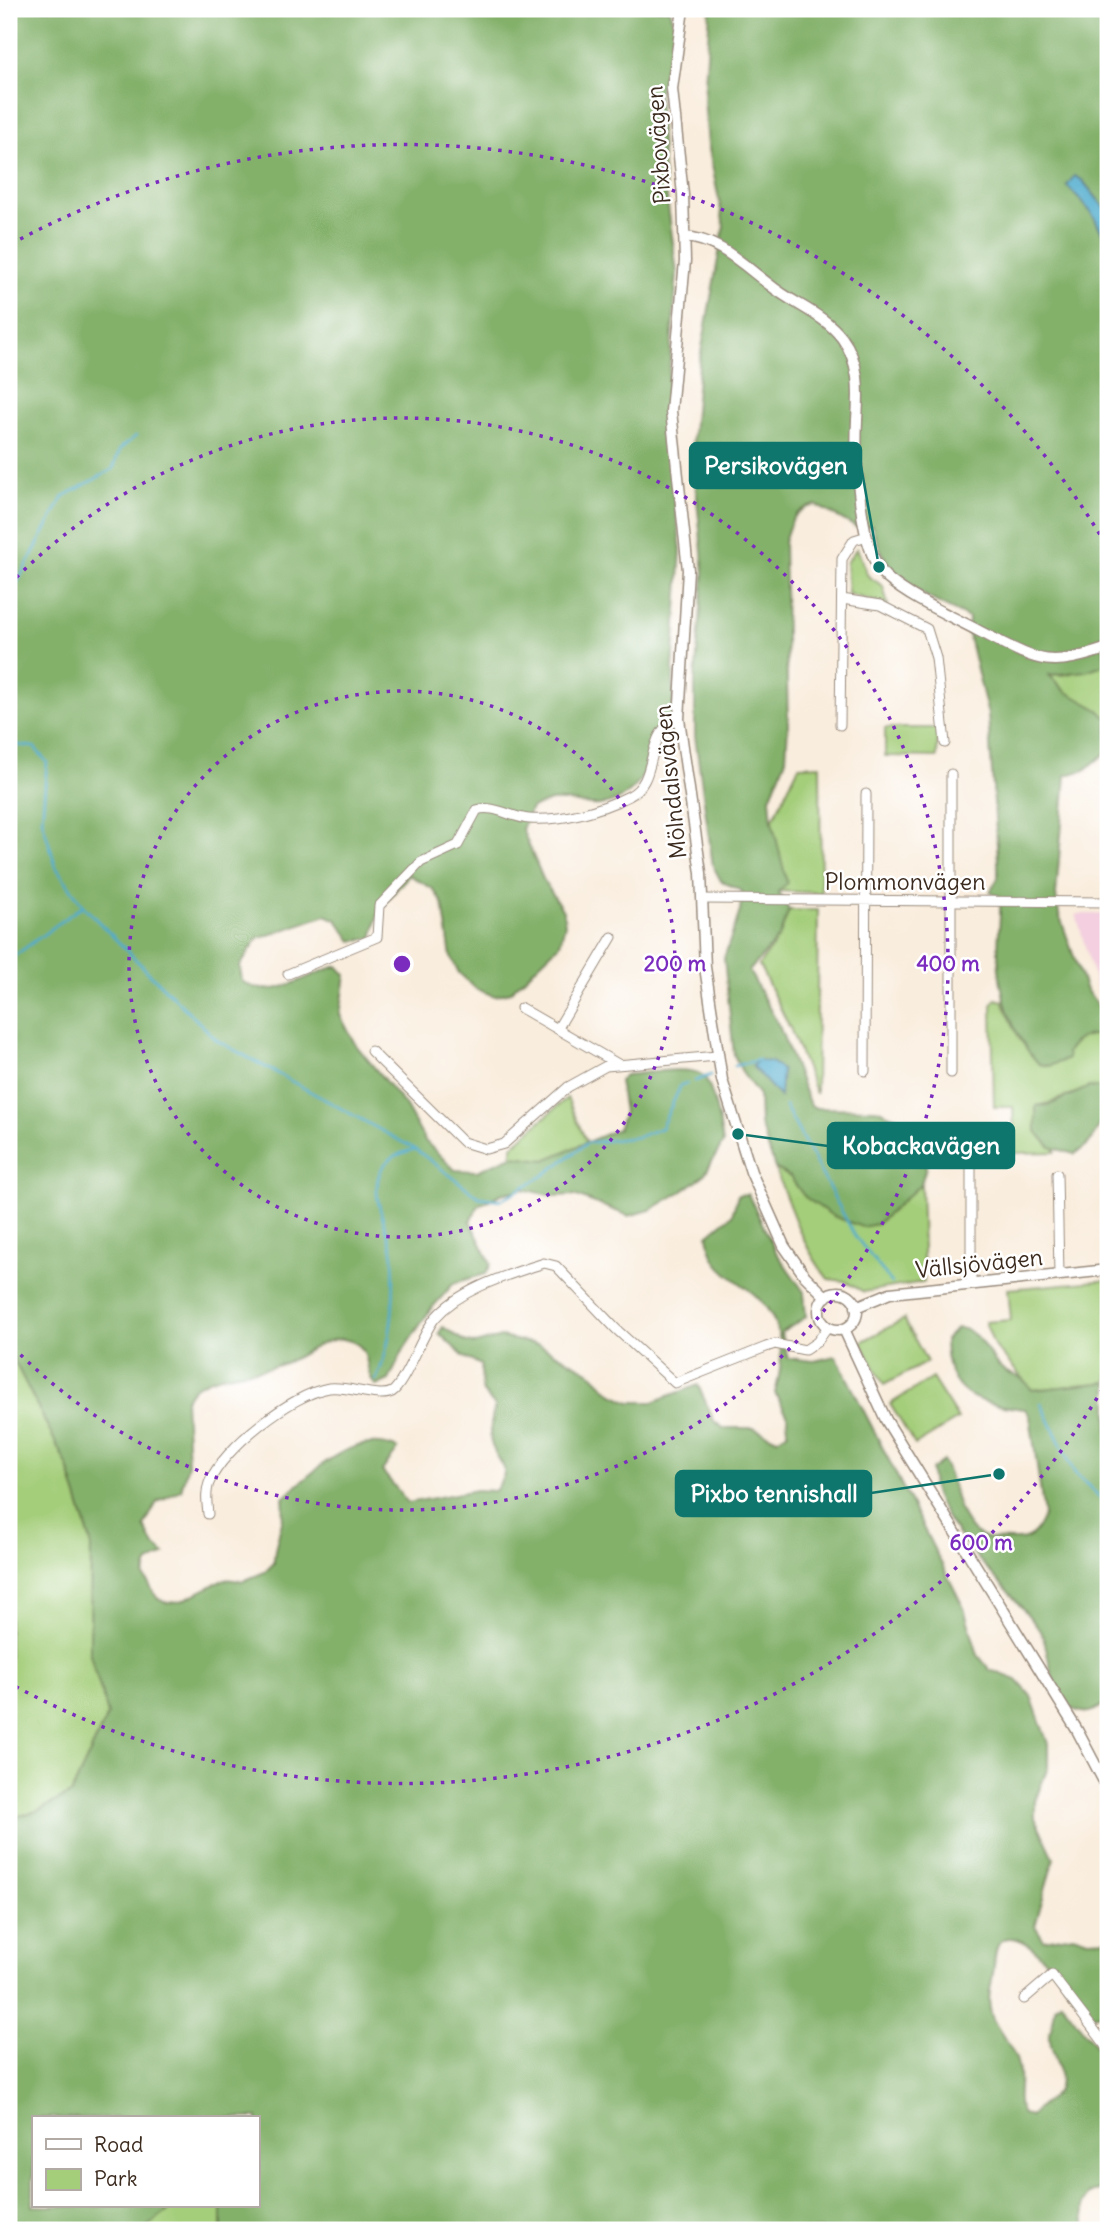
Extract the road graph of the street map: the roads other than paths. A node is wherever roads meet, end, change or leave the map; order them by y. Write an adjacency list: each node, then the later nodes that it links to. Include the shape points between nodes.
1 (683, 9): 2 (street, Pixbovägen, via 672,89)
2 (684, 237): 3 (street, via 706,239 722,249 841,336 858,382 856,447); 6 (street, Mölndalsvägen, via 684,288 671,411 688,570)
3 (867, 536): 4 (street, via 854,540 844,551); 5 (street, via 886,577 1021,652 1045,662)
4 (842, 599): 7 (street); 8 (street, via 880,605 928,629 936,658)
5 (1108, 648)
6 (680, 719): 11 (street, Mölndalsvägen); 16 (street, via 665,726 648,776 630,795 600,808 557,817 530,819 477,810 458,845 421,862 379,906 377,937)
7 (840, 725)
8 (945, 743)
9 (951, 774): 13 (street)
10 (866, 794): 12 (street)
11 (702, 899): 12 (street, Plommonvägen); 20 (street, Mölndalsvägen)
12 (866, 900): 13 (street, Plommonvägen); 22 (street)
13 (951, 900): 14 (street, Plommonvägen); 23 (street)
14 (1108, 902)
15 (612, 937): 18 (street)
16 (288, 974)
17 (521, 1008): 18 (street)
18 (558, 1028): 21 (street)
19 (371, 1051): 21 (street, via 463,1142 486,1149 513,1138 568,1087)
20 (717, 1056): 21 (street); 29 (street, Mölndalsvägen, via 746,1157 775,1227 794,1262)
21 (618, 1064)
22 (865, 1071)
23 (951, 1073)
24 (971, 1141): 28 (street)
25 (1057, 1174): 27 (street)
26 (1108, 1270): 27 (street, Vällsjövägen)
27 (1059, 1275): 28 (street, Vällsjövägen)
28 (971, 1284): 30 (street, Vällsjövägen, via 890,1293)
29 (826, 1297): 30 (street, via 844,1293); 31 (street, via 820,1312)
30 (856, 1307): 32 (street, via 855,1319)
31 (828, 1327): 32 (street); 33 (street, via 805,1350 775,1344 676,1383 556,1266 544,1262 488,1284 445,1308 393,1391 379,1394 328,1388 290,1405 256,1429 211,1478)
32 (844, 1329): 34 (street, via 886,1420 1077,1730)
33 (208, 1514)
34 (1108, 1789)
35 (1024, 1998): 36 (street, via 1052,1975)
36 (1108, 2048)

